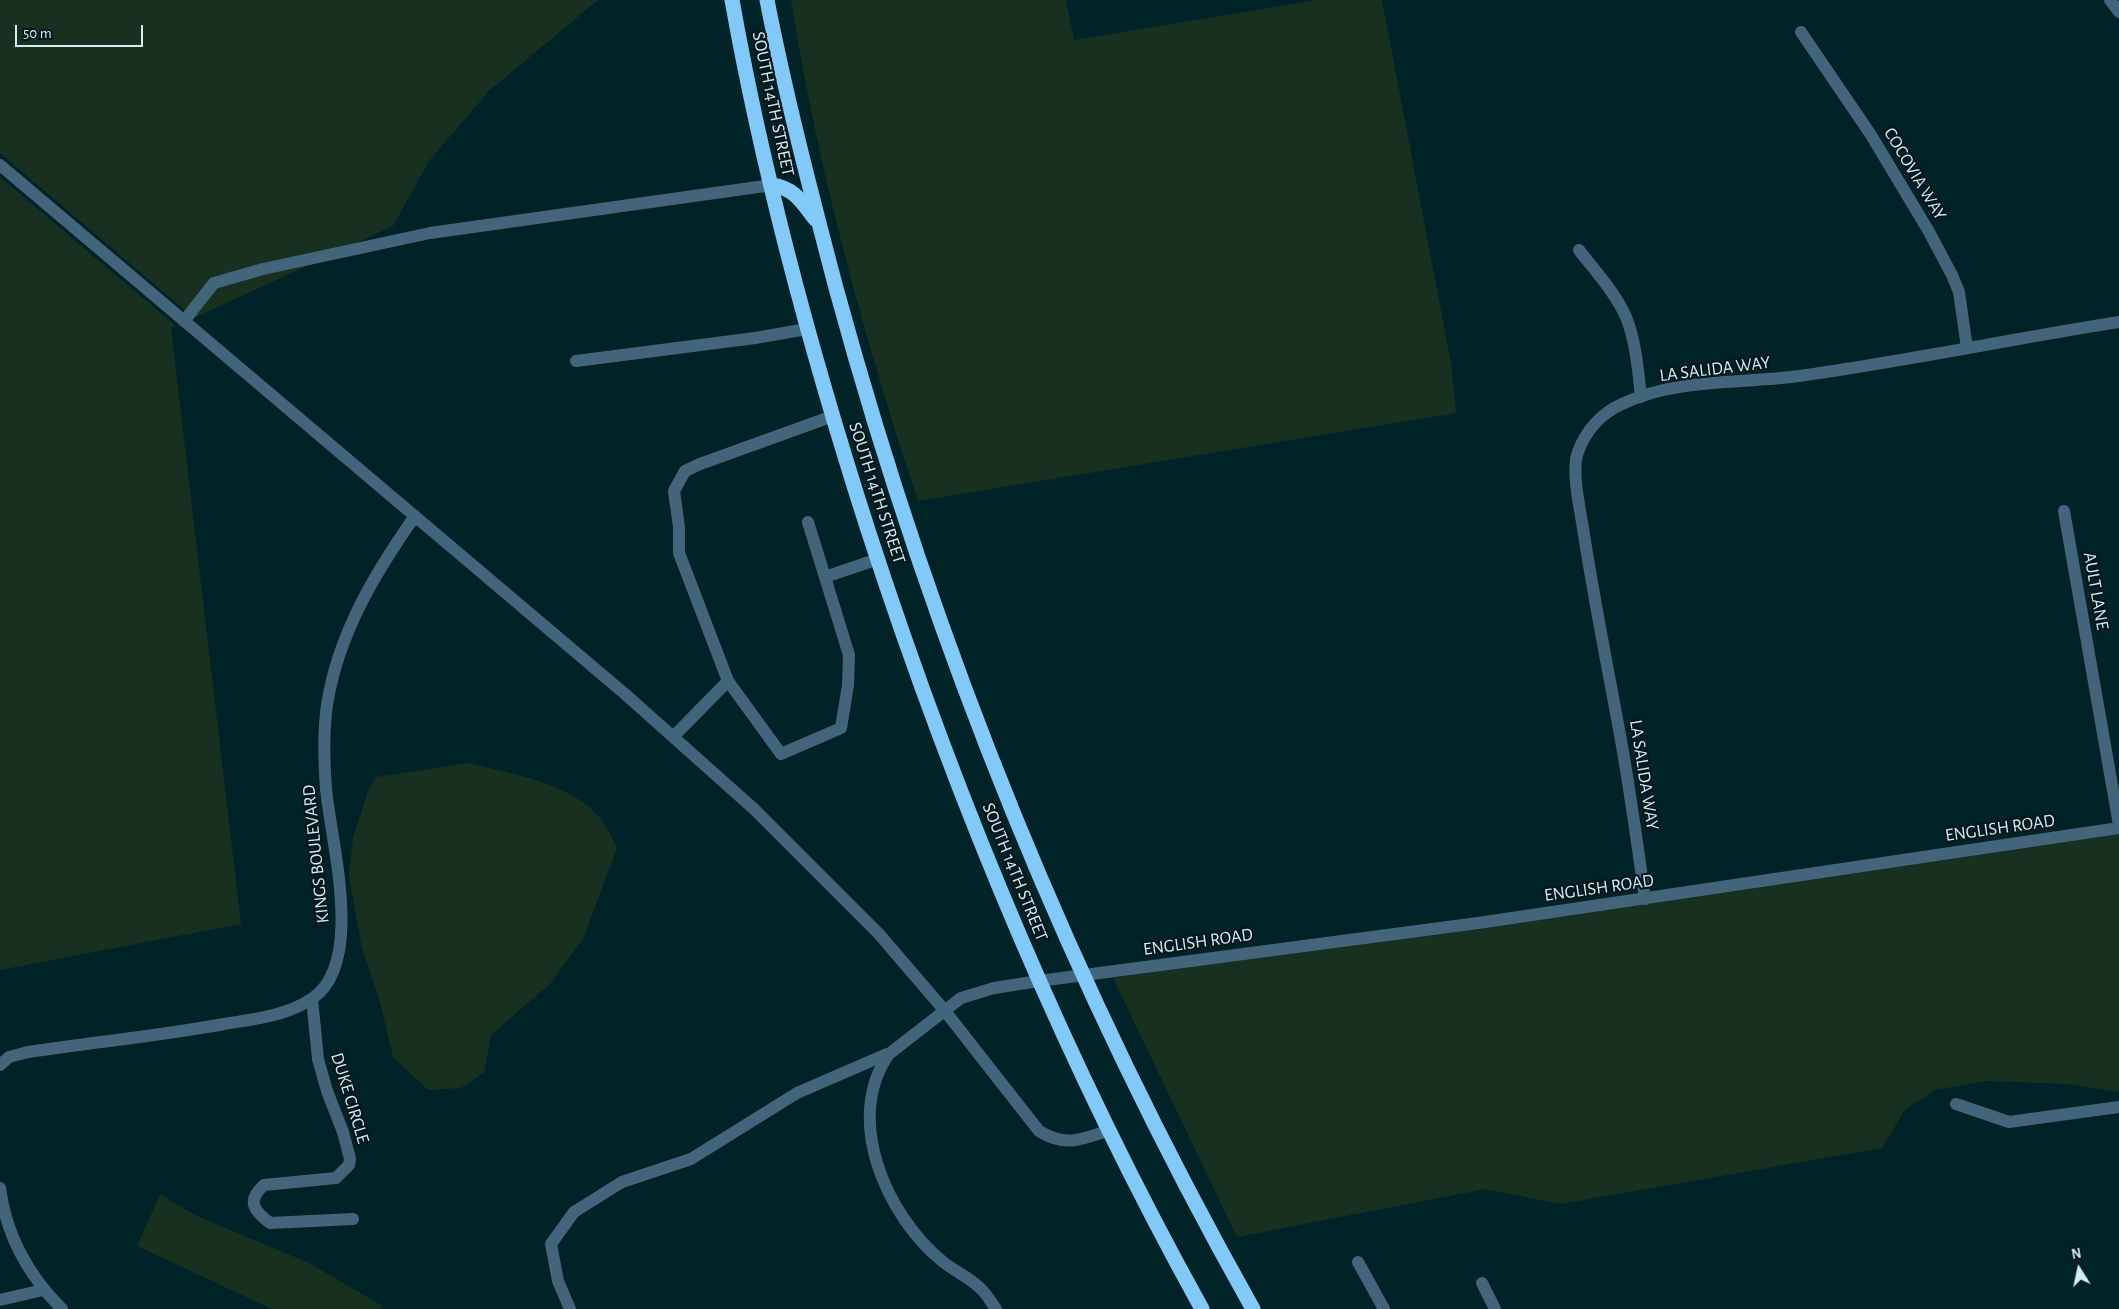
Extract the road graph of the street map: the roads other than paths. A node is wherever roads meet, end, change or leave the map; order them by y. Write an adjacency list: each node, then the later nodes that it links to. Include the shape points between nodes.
1 (732, 0): 7 (highway, SOUTH 14TH STREET)
2 (767, 0): 8 (highway, SOUTH 14TH STREET)
3 (2110, 0): 4 (street)
4 (2119, 12)
5 (1801, 32): 13 (street, COCOVIA WAY, via 1871,135 1952,275 1959,292)
6 (0, 165): 10 (street)
7 (772, 185): 8 (highway, via 786,187 799,197); 10 (street, via 430,233 263,269 214,283); 12 (highway, SOUTH 14TH STREET)
8 (820, 226): 26 (highway, SOUTH 14TH STREET, via 859,371 928,589 1036,870)
9 (1579, 250): 15 (street, via 1611,291 1625,316 1633,341)
10 (184, 321): 18 (street)
11 (2119, 322): 13 (street, LA SALIDA WAY)
12 (807, 329): 14 (street); 16 (highway, SOUTH 14TH STREET)
13 (1967, 348): 15 (street, LA SALIDA WAY, via 1781,379 1692,386)
14 (576, 361)
15 (1641, 397): 25 (street, LA SALIDA WAY, via 1623,403 1596,421 1578,451 1576,463 1591,584 1622,746)
16 (832, 416): 20 (highway, SOUTH 14TH STREET); 22 (street, via 700,464 686,471 674,491 679,554)
17 (2064, 511): 24 (street, AULT LANE)
18 (415, 516): 23 (street); 28 (street, KINGS BOULEVARD, via 384,559 362,600 344,642 327,705 324,741 326,787 342,936 328,982)
19 (808, 522): 21 (street)
20 (878, 558): 21 (street); 27 (highway, SOUTH 14TH STREET, via 917,677)
21 (825, 577): 22 (street, via 849,655 841,728 781,754)
22 (728, 681): 23 (street)
23 (673, 737): 29 (street, via 828,881)
24 (2119, 826): 25 (street, ENGLISH ROAD)
25 (1645, 899): 26 (street, ENGLISH ROAD)
26 (1083, 975): 27 (street, ENGLISH ROAD); 45 (highway, SOUTH 14TH STREET, via 1169,1152)
27 (1039, 981): 29 (street, ENGLISH ROAD, via 975,992); 34 (highway, SOUTH 14TH STREET)
28 (312, 999): 31 (street, KINGS BOULEVARD, via 272,1016 28,1052 9,1057); 36 (street, DUKE CIRCLE, via 318,1059 343,1132 350,1165 336,1178 264,1185 253,1200 254,1206 270,1222)
29 (945, 1011): 30 (street, ENGLISH ROAD); 34 (street, via 1039,1131 1066,1142)
30 (889, 1054): 42 (street, via 797,1093 691,1159 622,1182 574,1212 551,1244 558,1280); 43 (street, via 874,1081 871,1098 871,1138 882,1178 899,1210 928,1247 942,1262 981,1288)
31 (0, 1065)
32 (1956, 1104): 33 (street, via 2009,1122)
33 (2119, 1107)
34 (1110, 1130): 44 (highway, SOUTH 14TH STREET)
35 (0, 1188): 39 (street, via 14,1240)
36 (354, 1219)
37 (1358, 1262): 46 (street)
38 (1482, 1283): 47 (street)
39 (43, 1290): 40 (street); 41 (street)
40 (0, 1300)
41 (62, 1309)
42 (570, 1309)
43 (996, 1309)
44 (1202, 1309)
45 (1253, 1309)
46 (1384, 1309)
47 (1495, 1309)

